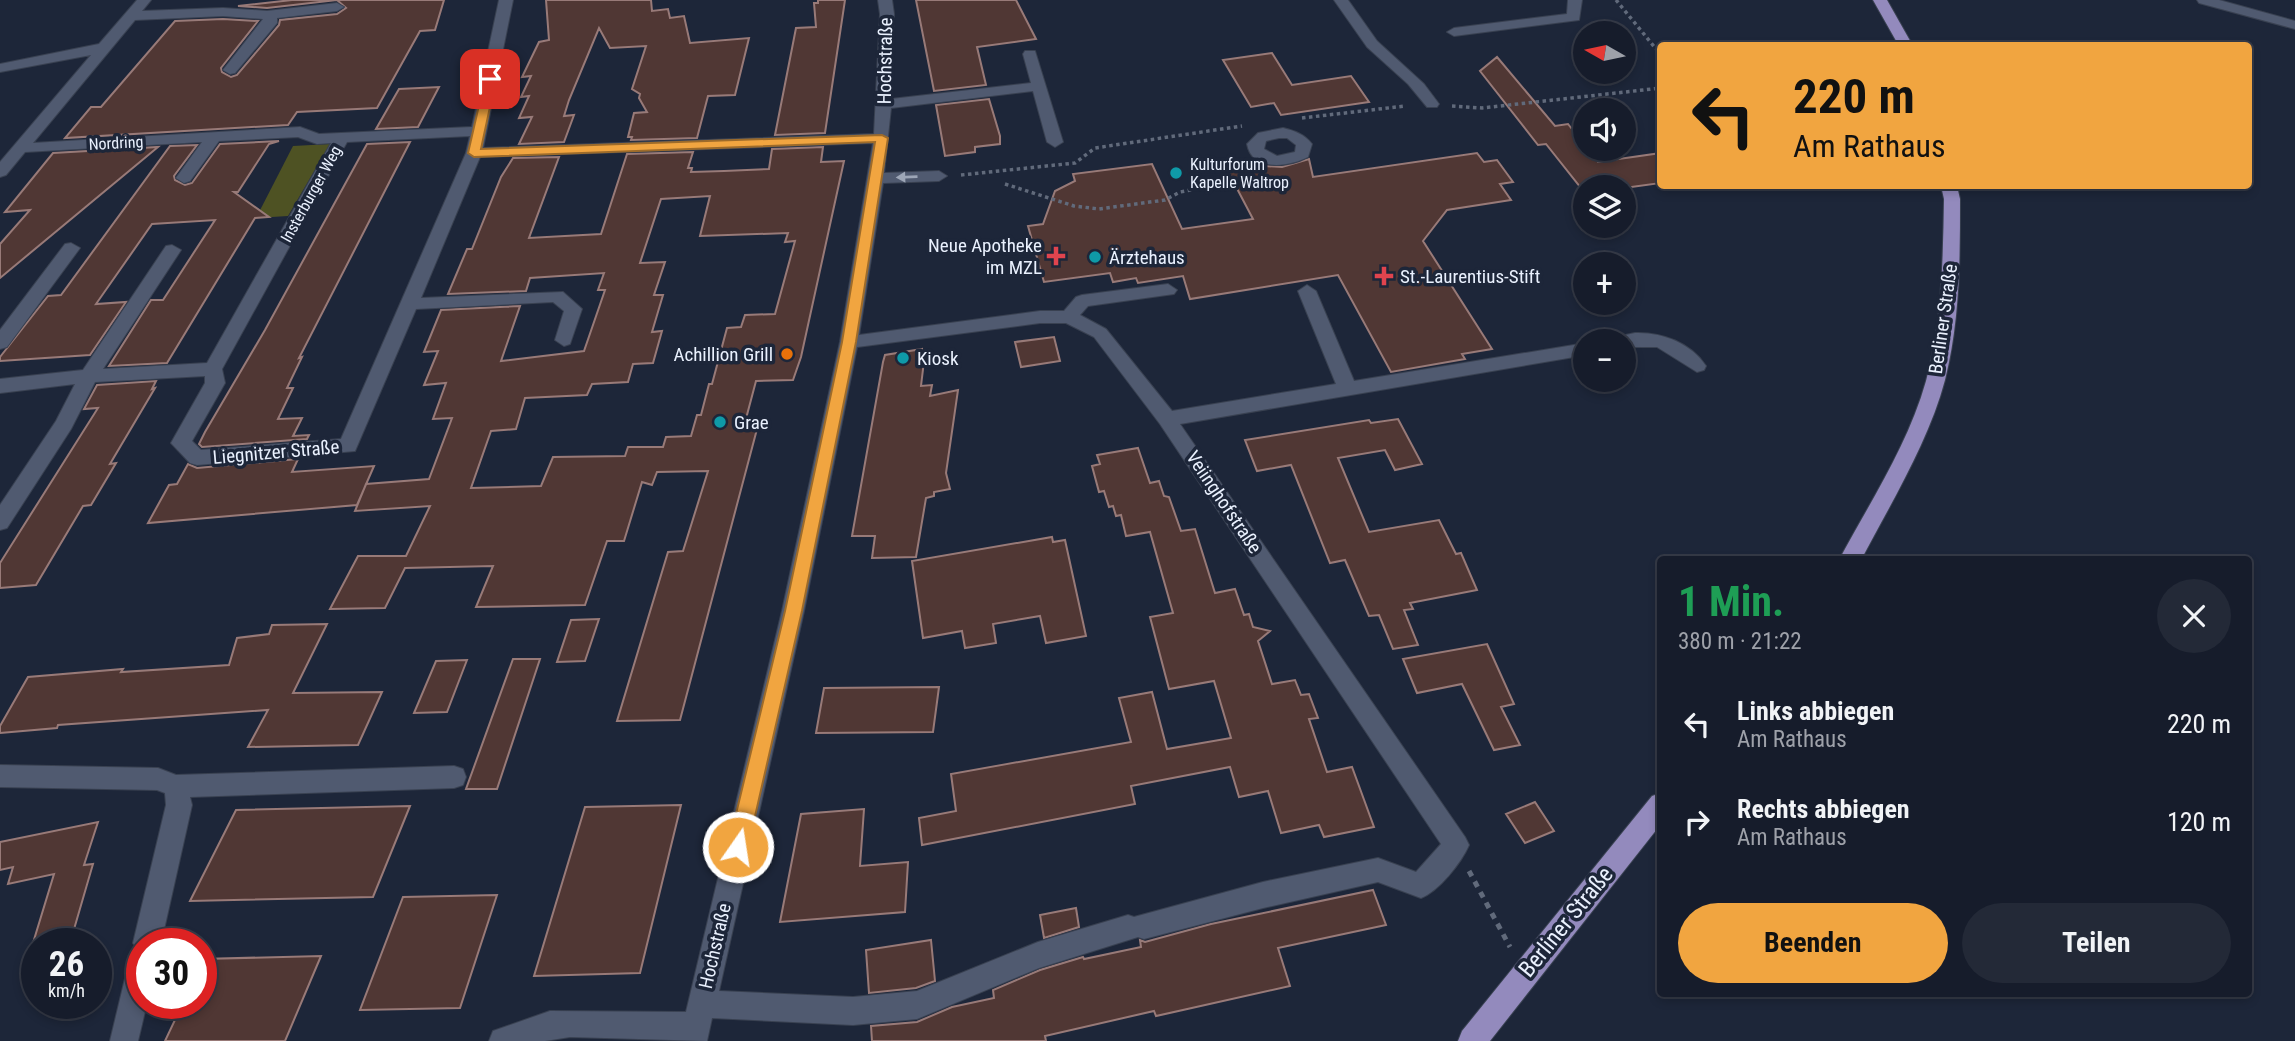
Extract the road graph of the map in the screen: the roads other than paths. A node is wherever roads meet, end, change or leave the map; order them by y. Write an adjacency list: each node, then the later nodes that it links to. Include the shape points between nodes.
1 (144, 0): 10 (street)
2 (506, 0): 21 (street, Liegnitzer Straße)
3 (885, 0): 19 (street, Hochstraße)
4 (1341, 0): 20 (street, via 1375,47 1419,83)
5 (1575, 0): 12 (street, via 1574,17)
6 (1880, 0): 13 (main road)
7 (2204, 0): 11 (street)
8 (337, 7): 9 (street)
9 (267, 15): 10 (street); 17 (street, via 272,20)
10 (131, 16): 14 (street)
11 (2295, 25)
12 (1454, 32)
13 (1904, 42)
14 (103, 48): 16 (street); 26 (street)
15 (1030, 54): 18 (street)
16 (0, 68)
17 (230, 70)
18 (1039, 86): 19 (street); 25 (street)
19 (885, 104): 24 (street, Hochstraße)
20 (1432, 104)
21 (478, 131): 23 (street, Insterburger Weg); 27 (street, Liegnitzer Straße)
22 (214, 137): 23 (street, Nordring, via 300,132 317,139); 26 (street, Nordring); 30 (street)
23 (342, 138): 45 (street, Insterburger Weg)
24 (882, 138): 27 (street); 31 (street, Hochstraße)
25 (1055, 142)
26 (19, 148): 28 (street)
27 (474, 153): 37 (street, Liegnitzer Straße)
28 (0, 172)
29 (939, 176): 31 (street, one-way to 31)
30 (184, 178)
31 (875, 178): 41 (street, Hochstraße)
32 (1950, 189): 51 (main road, Berliner Straße, via 1951,283 1935,381 1902,465)
33 (71, 248): 42 (street)
34 (172, 250): 46 (street)
35 (1168, 290): 38 (street, via 1082,301)
36 (1307, 291): 48 (street)
37 (408, 304): 40 (street, via 557,296 573,309); 45 (street, Liegnitzer Straße, via 348,446 197,458 181,443 215,383)
38 (1069, 317): 41 (street, via 987,322); 49 (street, Veiinghofstraße, via 1100,333)
39 (1636, 339): 44 (street, via 1673,344)
40 (564, 340)
41 (849, 342): 58 (street, Hochstraße, via 793,611)
42 (0, 343)
43 (1573, 351): 48 (street)
44 (1698, 366)
45 (213, 369): 46 (street)
46 (89, 376): 47 (street); 50 (street, via 65,424)
47 (0, 386)
48 (1347, 388): 49 (street)
49 (1167, 419): 58 (street, Veiinghofstraße, via 1456,845 1421,886 1378,870 1298,886 1038,955 917,1005)
50 (0, 522)
51 (1852, 556)
52 (0, 776): 54 (street, via 158,779)
53 (454, 777): 54 (street)
54 (176, 786): 56 (street, via 179,805)
55 (1657, 809): 61 (main road, Berliner Straße)
56 (150, 928)
57 (129, 1019): 59 (street)
58 (697, 1024): 60 (street, via 570,1023)
59 (124, 1041)
60 (503, 1041)
61 (1472, 1041)

